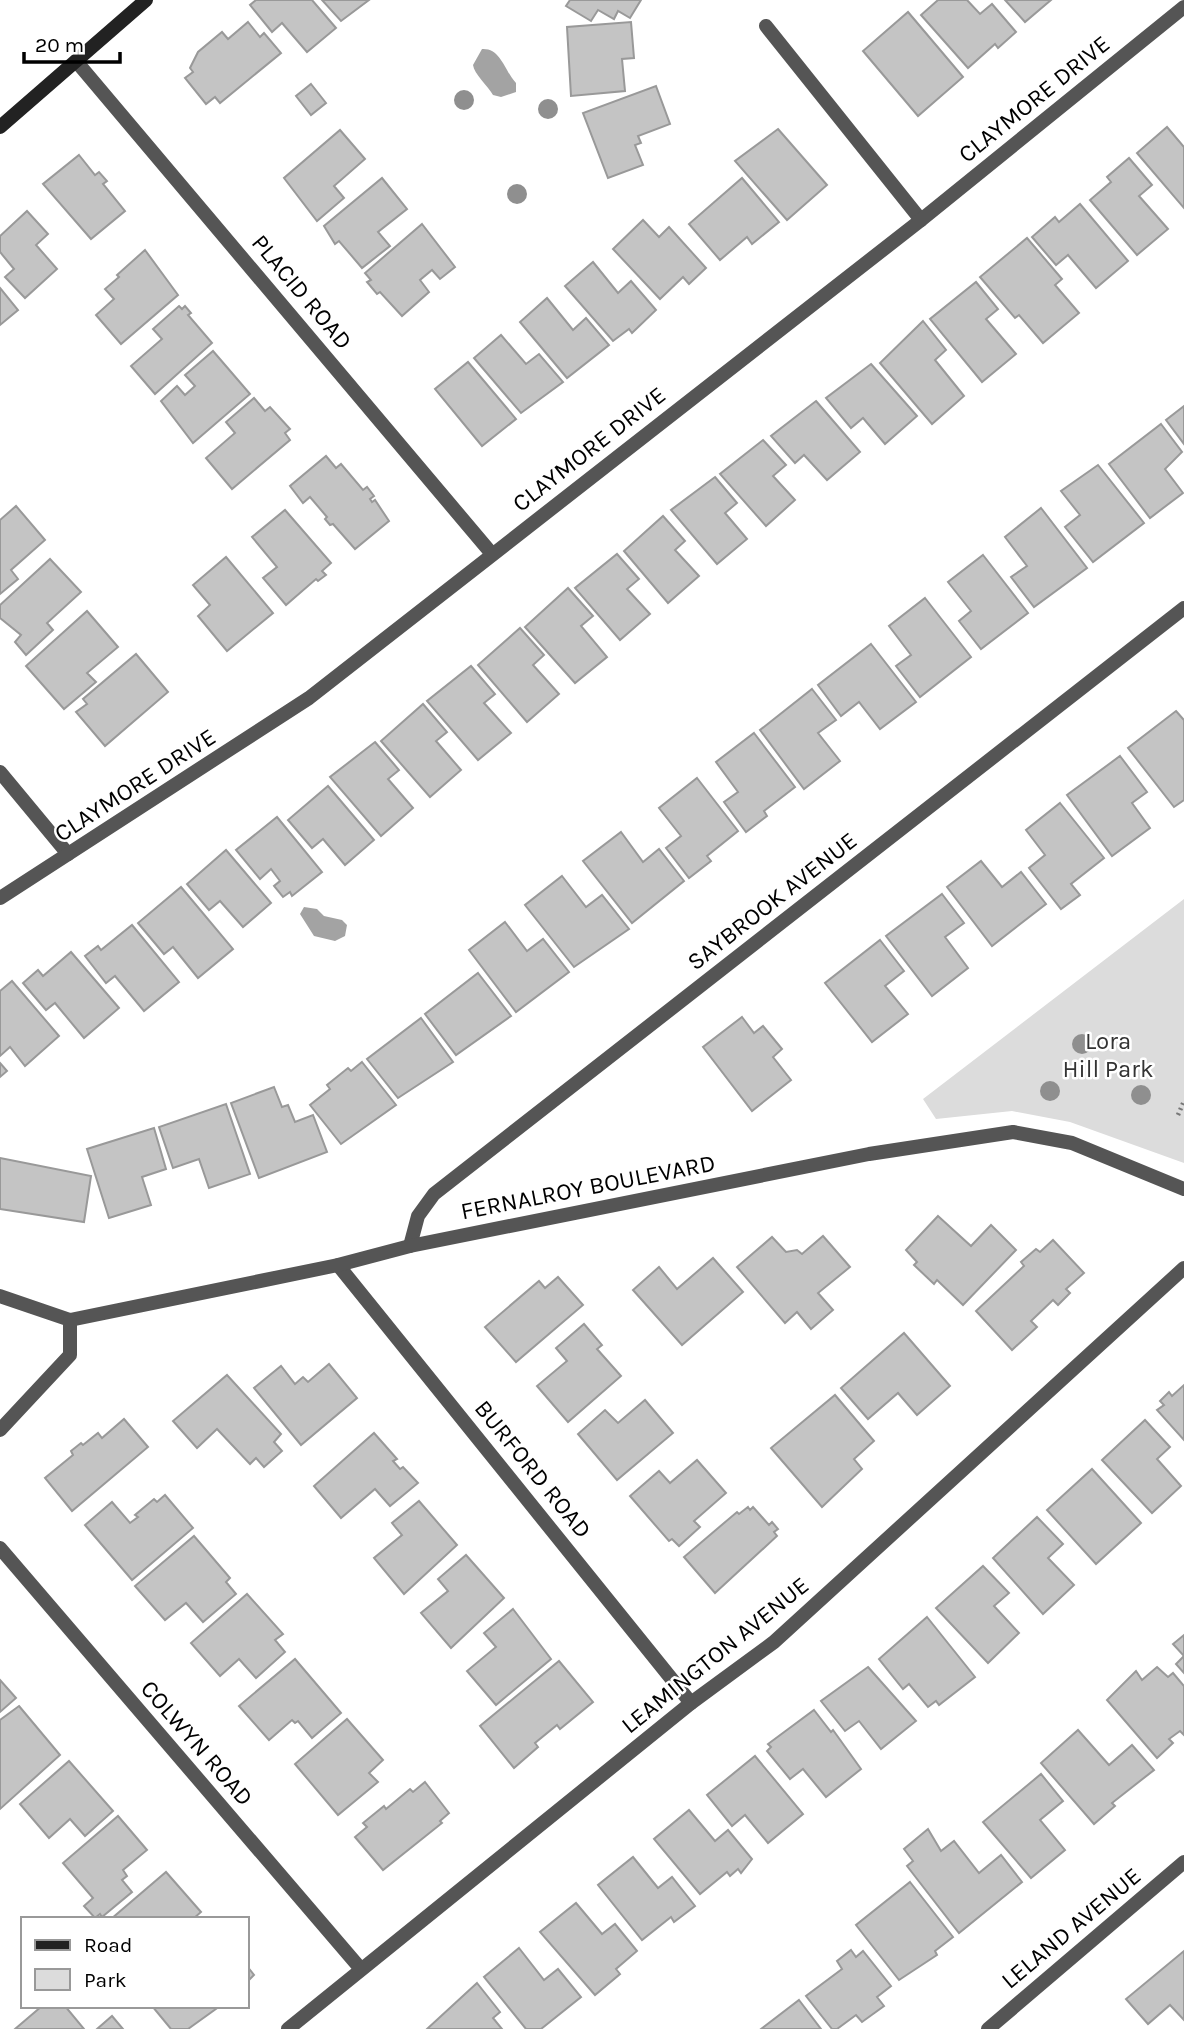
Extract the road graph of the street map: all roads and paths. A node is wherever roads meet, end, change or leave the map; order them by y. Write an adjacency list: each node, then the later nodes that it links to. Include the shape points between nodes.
1 (146, 0): 4 (street)
2 (1182, 14): 6 (street, CLAYMORE DRIVE)
3 (766, 26): 6 (street)
4 (76, 61): 5 (street); 7 (street, PLACID ROAD)
5 (0, 127)
6 (922, 220): 7 (street, CLAYMORE DRIVE)
7 (492, 554): 10 (street, CLAYMORE DRIVE, via 310,698)
8 (1184, 608): 15 (street, SAYBROOK AVENUE, via 434,1194 418,1216)
9 (0, 772): 10 (street)
10 (68, 854): 11 (street, CLAYMORE DRIVE)
11 (0, 898)
12 (1184, 1101): 13 (path)
13 (1178, 1115)
14 (1184, 1189): 15 (street, FERNALROY BOULEVARD, via 1072,1143 1013,1132 869,1154)
15 (410, 1246): 16 (street, FERNALROY BOULEVARD)
16 (338, 1265): 19 (street, FERNALROY BOULEVARD); 22 (street, BURFORD ROAD)
17 (1184, 1268): 22 (street, LEAMINGTON AVENUE, via 774,1642)
18 (0, 1296): 19 (street)
19 (70, 1320): 20 (street, via 70,1355)
20 (0, 1430)
21 (0, 1548): 24 (street, COLWYN ROAD)
22 (691, 1703): 24 (street, LEAMINGTON AVENUE)
23 (1184, 1862): 26 (street, LELAND AVENUE)
24 (360, 1968): 25 (street, LEAMINGTON AVENUE)
25 (288, 2029)
26 (988, 2029)

